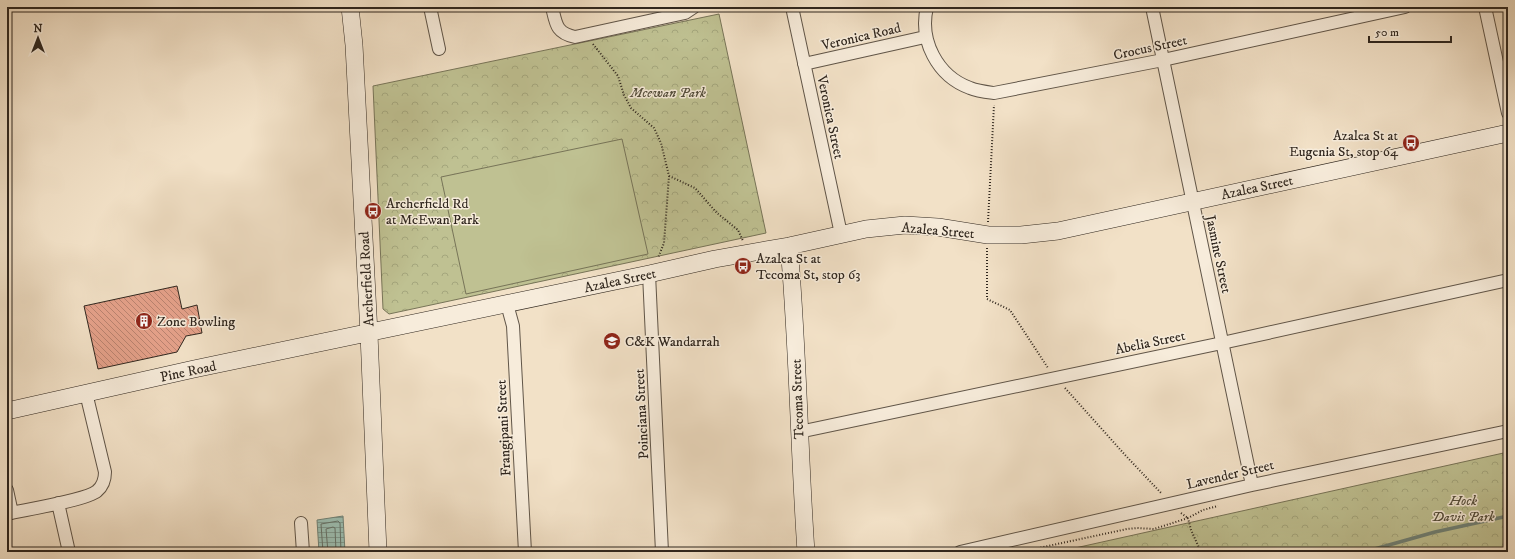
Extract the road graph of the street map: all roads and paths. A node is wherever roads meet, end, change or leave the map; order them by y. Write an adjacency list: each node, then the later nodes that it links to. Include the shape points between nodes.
1 (350, 7): 27 (street, Archerfield Road)
2 (430, 7): 12 (street)
3 (552, 7): 10 (street, via 556,27 566,35)
4 (694, 7): 10 (street, via 686,13)
5 (792, 7): 14 (street, Veronica Street)
6 (927, 7): 11 (street)
7 (1152, 7): 13 (street, Jasmine Street)
8 (1404, 7): 13 (street, Crocus Street)
9 (1485, 7): 16 (street)
10 (588, 35): 18 (path, via 618,76 631,108 654,128 661,143)
11 (925, 37): 14 (street, Veronica Road); 15 (street, Crocus Street, via 933,58 950,78 969,88)
12 (439, 49)
13 (1163, 60): 15 (street, Crocus Street); 19 (street, Jasmine Street)
14 (804, 64): 20 (street, Veronica Street)
15 (994, 94): 21 (path)
16 (1508, 113)
17 (1508, 132): 19 (street, Azalea Street)
18 (669, 176): 23 (path, via 695,188 717,213 738,230 743,241); 24 (path, via 664,243)
19 (1192, 201): 21 (street, Azalea Street, via 1058,231); 28 (street, Jasmine Street)
20 (842, 234): 21 (street, Azalea Street, via 905,225); 22 (street, Azalea Street)
21 (988, 235): 29 (path, via 987,299 1010,310)
22 (789, 246): 23 (street, Azalea Street); 33 (street, Tecoma Street, via 794,302)
23 (753, 252): 24 (street, Azalea Street)
24 (649, 274): 26 (street, Azalea Street); 46 (street, Poinciana Street)
25 (1508, 280): 28 (street, Abelia Street)
26 (507, 304): 27 (street, Azalea Street); 45 (street, Frangipani Street, via 513,326)
27 (369, 334): 30 (street, Pine Road, via 194,369); 44 (street, Archerfield Road)
28 (1222, 342): 29 (street, Abelia Street); 34 (street, Jasmine Street)
29 (1056, 377): 33 (street, Abelia Street); 37 (path, via 1163,495)
30 (86, 394): 31 (street, Pine Road); 36 (street, via 105,472 104,482 92,495)
31 (7, 410)
32 (1508, 431): 34 (street, Lavender Street)
33 (798, 432): 47 (street, Tecoma Street)
34 (1252, 485): 37 (street, Lavender Street)
35 (7, 490): 39 (street)
36 (58, 503): 39 (street); 42 (street)
37 (1167, 504): 48 (street, Lavender Street)
38 (1224, 504): 40 (path, via 1203,510)
39 (10, 513)
40 (1188, 518): 49 (path, via 1154,529 1132,528); 50 (path)
41 (301, 523): 43 (street)
42 (69, 552)
43 (303, 552)
44 (378, 552)
45 (525, 552)
46 (662, 552)
47 (806, 552)
48 (960, 552)
49 (1020, 552)
50 (1201, 552)

